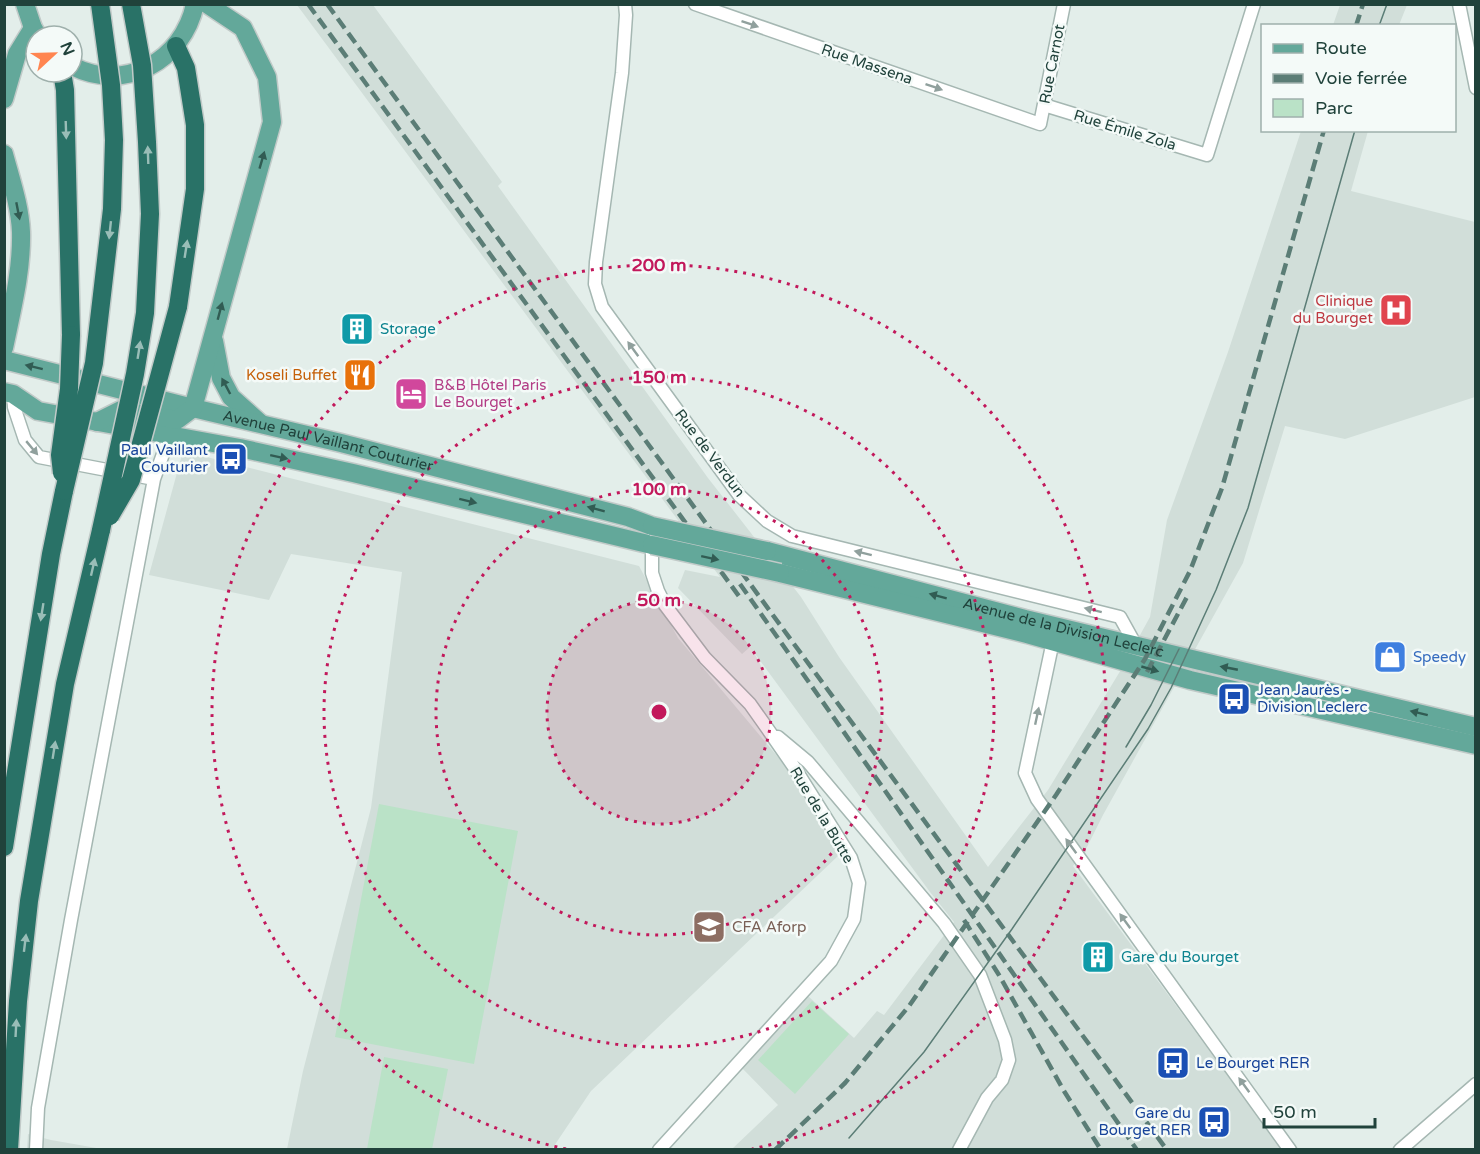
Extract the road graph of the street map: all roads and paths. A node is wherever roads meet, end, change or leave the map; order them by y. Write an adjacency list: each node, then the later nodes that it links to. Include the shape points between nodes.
1 (25, 4): 11 (main road)
2 (100, 4): 30 (highway, one-way to 30, bridge, via 111,86 112,209 94,363)
3 (131, 4): 32 (highway, one-way to 3, bridge, via 145,313 150,214 147,142 142,65)
4 (195, 4): 13 (main road)
5 (207, 4): 21 (main road, one-way to 5, via 272,122 267,77 243,28)
6 (625, 4): 35 (street, Rue de Verdun, one-way to 6, via 1120,617 792,536 767,521 740,495 602,307 595,284 622,73)
7 (694, 4): 19 (street, Rue Massena, one-way to 19)
8 (1064, 4): 18 (street, Rue Carnot)
9 (1254, 4): 18 (street, Rue Émile Zola, via 1207,155)
10 (1459, 4): 16 (street)
11 (32, 24)
12 (24, 45): 17 (main road, via 17,54)
13 (176, 46): 14 (main road, via 157,63 134,73 108,76); 32 (highway, one-way to 13, bridge, via 130,480 178,307 195,189 195,125 186,68)
14 (84, 72)
15 (64, 84): 30 (highway, one-way to 30, bridge, via 71,296 69,389 60,455)
16 (1476, 88)
17 (4, 99)
18 (1044, 105): 19 (street, Rue Carnot)
19 (1040, 124)
20 (4, 154): 22 (main road, one-way to 22, via 21,232 19,277)
21 (213, 335): 26 (main road); 27 (main road, one-way to 21, via 231,397 221,378)
22 (4, 348)
23 (4, 360): 26 (main road, Avenue Paul Vaillant Couturier, one-way to 23)
24 (4, 366): 25 (main road)
25 (9, 393): 28 (main road, Avenue Paul Vaillant Couturier, via 38,411 97,422); 29 (street, one-way to 29, via 25,440 39,457)
26 (193, 408): 27 (main road, Avenue Paul Vaillant Couturier); 28 (main road)
27 (262, 424): 31 (main road, Avenue Paul Vaillant Couturier, one-way to 27)
28 (172, 428): 29 (street); 33 (main road, Avenue Paul Vaillant Couturier, one-way to 33, via 240,448)
29 (154, 479): 42 (street, via 70,920 38,1108)
30 (64, 491): 39 (highway, one-way to 39)
31 (652, 526): 33 (street, Rue de la Butte); 35 (main road, Avenue de la Division Leclerc, one-way to 31, bridge, via 767,551)
32 (101, 530): 41 (highway, one-way to 32, via 29,902 65,684)
33 (652, 545): 34 (main road, Avenue de la Division Leclerc, one-way to 34, bridge); 37 (street, Rue de la Butte, via 652,573 665,605 705,658 750,704)
34 (1053, 641): 38 (main road, Avenue de la Division Leclerc, one-way to 38, via 1190,680); 45 (street, one-way to 34, via 1037,799 1025,774)
35 (1135, 644): 36 (main road, Avenue de la Division Leclerc, one-way to 35)
36 (1476, 727)
37 (767, 728): 43 (street, Rue de la Butte, via 851,858 859,883 854,919 831,961); 44 (street, via 808,762 944,923 980,975 1009,1060 1002,1080 987,1098)
38 (1476, 745)
39 (4, 847)
40 (1476, 1084): 46 (street)
41 (9, 1149)
42 (36, 1149)
43 (658, 1149)
44 (959, 1149)
45 (1290, 1149)
46 (1400, 1149)

